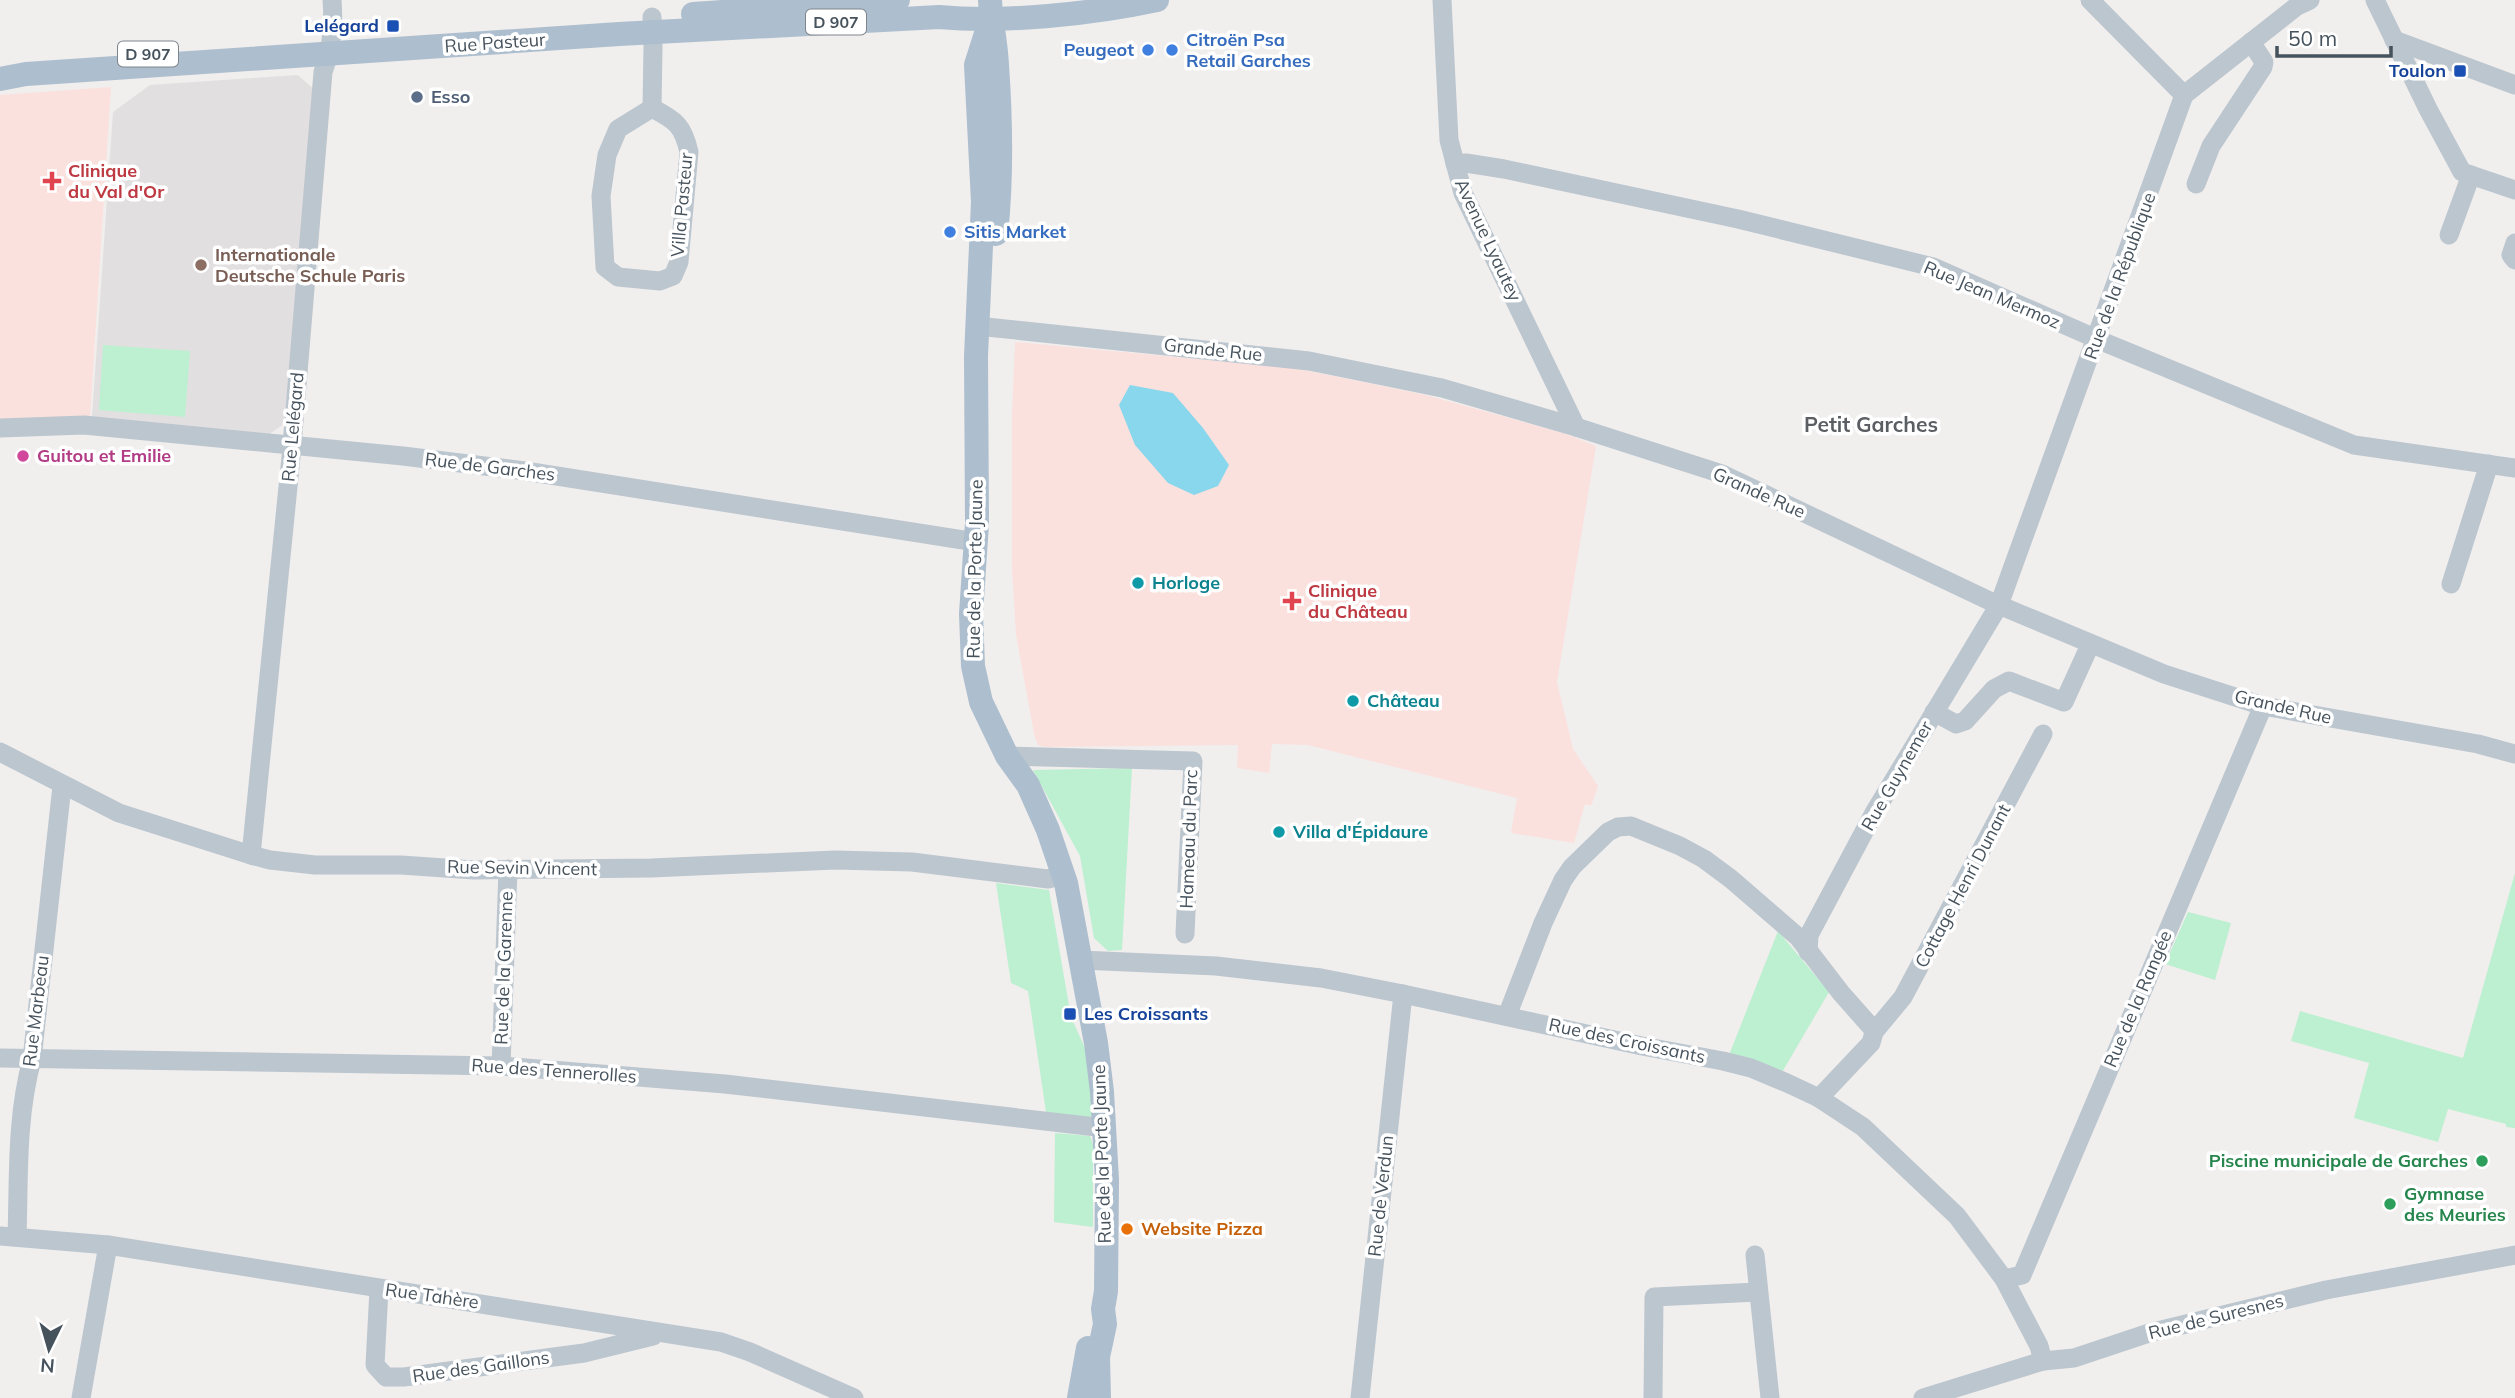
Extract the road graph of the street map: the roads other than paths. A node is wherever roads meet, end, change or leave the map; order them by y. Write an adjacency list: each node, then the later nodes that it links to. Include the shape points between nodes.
1 (332, 0): 15 (street, Rue Lelégard)
2 (898, 0): 8 (main road, Rue Pasteur / D 907)
3 (1157, 0): 9 (main road, D 907)
4 (1442, 0): 21 (street, Avenue Lyautey, via 1449,140)
5 (2090, 0): 19 (street)
6 (2310, 0): 14 (street)
7 (2375, 0): 13 (street)
8 (799, 3): 12 (main road, Rue Pasteur / D 907)
9 (1091, 5): 10 (main road, D 907)
10 (1059, 7): 11 (main road, D 907)
11 (990, 9): 12 (main road, Rue Pasteur / D 907, via 939,17); 28 (main road, Rue de la Porte Jaune, via 997,63 1001,190 989,275)
12 (652, 25): 15 (main road, Rue Pasteur / D 907, via 432,36); 20 (street)
13 (2394, 40): 18 (street); 22 (street)
14 (2250, 42): 19 (street); 23 (street, via 2263,67 2211,146)
15 (330, 48): 16 (main road, Rue Pasteur / D 907); 17 (main road, Rue Pasteur / D 907); 32 (street, Rue Lelégard, via 323,72)
16 (0, 63)
17 (0, 79)
18 (2515, 85)
19 (2185, 95): 29 (street, Rue de la République)
20 (652, 108): 20 (street, Villa Pasteur, via 618,129 607,155 601,196 605,267 618,277 660,281 673,276 679,262 689,152 686,136 675,121)
21 (1455, 164): 29 (street, Rue Jean Mermoz, via 1504,169 1713,214 1933,267); 30 (street, Avenue Lyautey, via 1463,193)
22 (2467, 174): 24 (street); 25 (street)
23 (2196, 184)
24 (2515, 190)
25 (2449, 235)
26 (2515, 243): 27 (street, via 2511,256)
27 (2515, 260)
28 (977, 318): 30 (street, Grande Rue, via 1309,361 1442,388); 35 (main road, Rue de la Porte Jaune)
29 (2097, 339): 33 (street, Rue Jean Mermoz, via 2354,445); 37 (street, Rue de la République)
30 (1576, 427): 37 (street, Grande Rue, via 1721,474)
31 (0, 428): 32 (street, Rue de Garches, via 84,425)
32 (292, 446): 35 (street, Rue de Garches, via 525,471); 46 (street, Rue Lelégard)
33 (2489, 464): 34 (street, Rue Jean Mermoz); 36 (street)
34 (2515, 468)
35 (976, 542): 44 (main road, Rue de la Porte Jaune, via 973,666 981,702)
36 (2451, 584)
37 (1999, 606): 38 (street, Grande Rue); 40 (street, Rue Guynemer)
38 (2090, 645): 39 (street, Grande Rue); 40 (street, via 2064,702 2008,681 1994,689 1965,721 1956,724)
39 (2263, 706): 43 (street, Grande Rue); 64 (street, Rue de la Rangée, via 2022,1275)
40 (1934, 712): 50 (street, Rue Guynemer, via 1809,935)
41 (2043, 734): 54 (street, Cottage Henri Dunant, via 1903,997)
42 (0, 752): 45 (street, Rue Sevin Vincent)
43 (2515, 754)
44 (1007, 756): 48 (main road, Rue de la Porte Jaune, via 1028,785); 49 (street, Hameau du Parc, via 1192,761)
45 (62, 786): 46 (street, Rue Sevin Vincent, via 119,813); 56 (street, Rue Marbeau)
46 (251, 855): 47 (street, Rue Sevin Vincent, via 315,865)
47 (508, 869): 48 (street, Rue Sevin Vincent, via 835,860 912,862 1048,879); 57 (street, Rue de la Garenne)
48 (1063, 875): 51 (main road, Rue de la Porte Jaune)
49 (1185, 934)
50 (1808, 952): 53 (street, via 1788,927 1704,859 1641,829 1618,827 1586,852 1563,880); 54 (street)
51 (1081, 960): 52 (street, Rue des Croissants, via 1216,966 1321,978); 59 (main road, Rue de la Porte Jaune)
52 (1403, 994): 53 (street, Rue des Croissants); 75 (street, Rue de Verdun)
53 (1507, 1016): 58 (street, Rue des Croissants, via 1732,1063)
54 (1874, 1032): 58 (street, Cottage Henri Dunant, via 1871,1043)
55 (0, 1058): 56 (street, Rue des Tennerolles)
56 (32, 1059): 57 (street, Rue des Tennerolles); 60 (street, Rue Marbeau, via 23,1099)
57 (501, 1066): 59 (street, Rue des Tennerolles, via 725,1084)
58 (1819, 1098): 64 (street, Rue des Croissants, via 1871,1133 1931,1190 1970,1232)
59 (1105, 1128): 67 (main road, Rue de la Porte Jaune)
60 (8, 1236): 61 (street, Rue Tahère)
61 (108, 1245): 65 (street, Rue Tahère); 71 (street)
62 (1755, 1255): 66 (street)
63 (2515, 1255): 69 (street, Rue de Suresnes, via 2326,1290 2149,1333 2074,1358)
64 (2004, 1279): 69 (street, Rue des Croissants)
65 (379, 1289): 68 (street, Rue Tahère); 68 (street, Rue des Gaillons, via 375,1365 386,1377 574,1354)
66 (1758, 1292): 76 (street, via 1654,1297); 77 (street)
67 (1103, 1309): 73 (main road, Rue de la Porte Jaune, via 1085,1358); 74 (main road, Rue de la Porte Jaune)
68 (665, 1334): 72 (street, Rue Tahère, via 721,1342)
69 (2043, 1361): 70 (street, Rue de Suresnes)
70 (1947, 1394): 78 (street, Rue de Suresnes)
71 (81, 1398)
72 (854, 1398)
73 (1079, 1398)
74 (1099, 1398)
75 (1360, 1398)
76 (1653, 1398)
77 (1770, 1398)
78 (1923, 1398)

